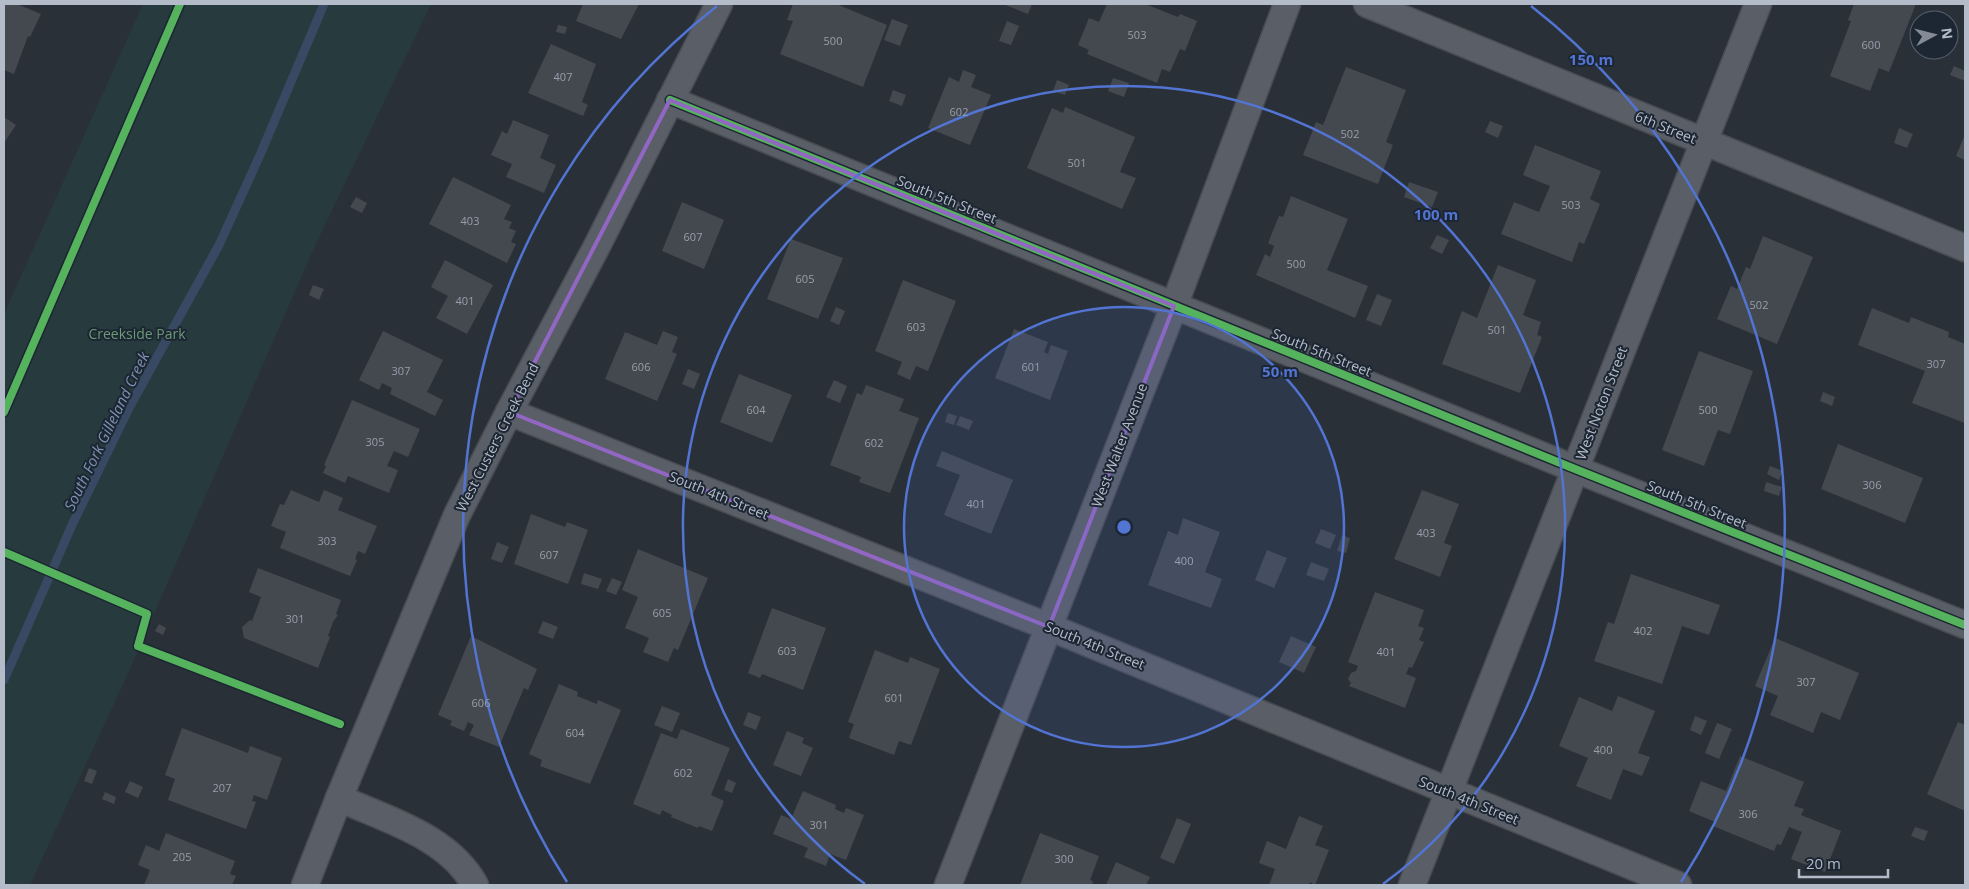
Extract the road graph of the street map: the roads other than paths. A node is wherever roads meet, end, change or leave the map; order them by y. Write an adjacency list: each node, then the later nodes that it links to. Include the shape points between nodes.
1 (719, 4): 5 (street, West Custers Creek Bend)
2 (1287, 4): 8 (street, West Walter Avenue)
3 (1367, 4): 6 (street, 6th Street)
4 (1758, 4): 6 (street, West Noton Street)
5 (670, 100): 8 (street, South 5th Street); 9 (street, West Custers Creek Bend)
6 (1704, 143): 7 (street, 6th Street); 10 (street, West Noton Street)
7 (1965, 248)
8 (1174, 306): 10 (street, South 5th Street); 12 (street, West Walter Avenue)
9 (508, 412): 12 (street, South 4th Street); 14 (street, West Custers Creek Bend, via 457,515)
10 (1575, 469): 11 (street, South 5th Street); 13 (street, West Noton Street)
11 (1965, 625)
12 (1049, 627): 13 (street, South 4th Street); 17 (street, West Walter Avenue)
13 (1449, 792): 18 (street, West Noton Street); 19 (street, South 4th Street)
14 (339, 798): 15 (street, West Custers Creek Bend); 16 (street, via 430,838 467,871)
15 (305, 885)
16 (474, 885)
17 (948, 885)
18 (1412, 885)
19 (1678, 885)

